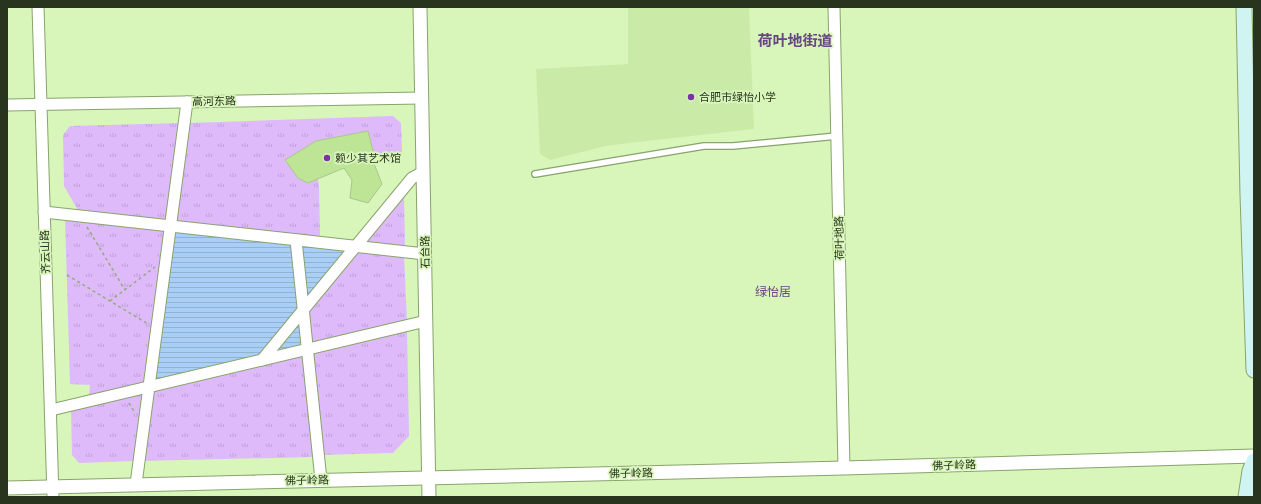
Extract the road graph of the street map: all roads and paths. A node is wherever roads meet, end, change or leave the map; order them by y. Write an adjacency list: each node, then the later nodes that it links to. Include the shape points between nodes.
1 (38, 7): 7 (street, 齐云山路)
2 (420, 7): 5 (street, 石台路)
3 (834, 7): 9 (street, 荷叶地路)
4 (1244, 7): 27 (main road)
5 (422, 98): 6 (street, 高河东路); 10 (street, 石台路)
6 (187, 102): 7 (street, 高河东路); 14 (street)
7 (40, 104): 8 (street, 高河东路); 12 (street, 齐云山路)
8 (7, 105)
9 (836, 136): 11 (lane, via 733,146 704,146); 34 (street, 荷叶地路)
10 (423, 172): 16 (street, via 412,178); 17 (street, 石台路)
11 (534, 174)
12 (44, 212): 13 (street); 30 (street, 齐云山路)
13 (82, 216): 14 (street); 20 (path)
14 (170, 226): 15 (street); 28 (street)
15 (296, 240): 16 (street); 22 (street)
16 (357, 246): 17 (street); 22 (street)
17 (425, 254): 23 (street, 石台路)
18 (155, 267): 20 (path)
19 (67, 275): 21 (path)
20 (125, 290): 21 (path)
21 (110, 301): 24 (path)
22 (303, 310): 25 (street); 26 (street)
23 (426, 321): 25 (street); 35 (street, 石台路)
24 (153, 327)
25 (306, 349): 26 (street); 36 (street)
26 (262, 360): 28 (street)
27 (1254, 370)
28 (149, 387): 30 (street); 37 (street)
29 (128, 401): 31 (path)
30 (51, 410): 39 (street, 齐云山路)
31 (137, 418)
32 (1254, 456): 34 (street, 佛子岭路)
33 (1254, 460): 41 (main road)
34 (844, 468): 35 (street, 佛子岭路)
35 (428, 477): 36 (street, 佛子岭路); 40 (street, 石台路)
36 (321, 480): 37 (street, 佛子岭路)
37 (136, 484): 39 (street, 佛子岭路)
38 (7, 488): 39 (street, 佛子岭路)
39 (53, 491)
40 (429, 497)
41 (1246, 497)

